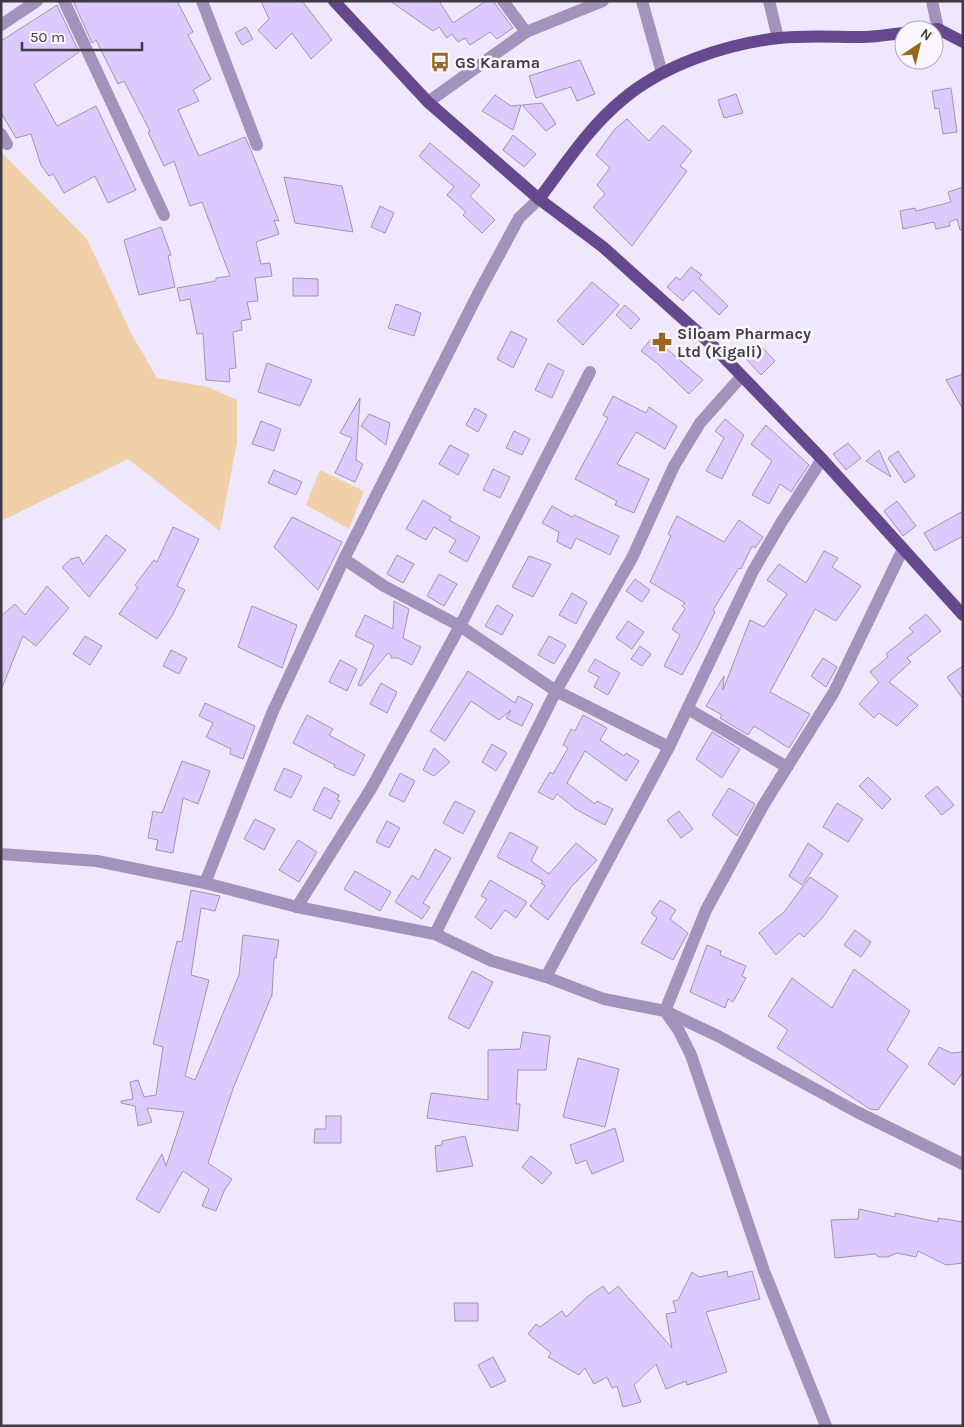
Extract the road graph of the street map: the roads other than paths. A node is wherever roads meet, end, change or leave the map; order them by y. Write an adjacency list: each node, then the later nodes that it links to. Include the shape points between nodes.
1 (37, 1): 11 (street)
2 (64, 1): 21 (street)
3 (202, 1): 19 (street)
4 (334, 1): 18 (main road)
5 (503, 1): 12 (street)
6 (603, 1): 12 (street)
7 (642, 1): 17 (street)
8 (769, 1): 15 (street)
9 (932, 1): 10 (street)
10 (933, 20)
11 (1, 25)
12 (526, 32): 18 (street)
13 (894, 34): 15 (main road)
14 (944, 34): 16 (main road)
15 (778, 38): 17 (main road, via 698,57)
16 (963, 42)
17 (662, 73): 20 (main road, via 622,100 594,129)
18 (428, 102): 20 (main road)
19 (257, 144)
20 (539, 199): 23 (main road, via 667,303); 26 (street, via 519,218)
21 (164, 215)
22 (590, 372): 28 (street)
23 (741, 377): 24 (main road); 29 (street, via 700,423 674,466 632,558)
24 (822, 459): 25 (main road); 30 (street, via 753,572)
25 (903, 549): 27 (main road); 32 (street, via 844,672)
26 (344, 559): 28 (street, via 384,586); 34 (street, via 273,712)
27 (963, 615)
28 (460, 626): 29 (street); 35 (street, via 372,787)
29 (556, 691): 31 (street); 36 (street)
30 (688, 708): 31 (street); 32 (street)
31 (669, 747): 37 (street)
32 (787, 767): 38 (street, via 706,910)
33 (1, 854): 34 (street, via 97,861)
34 (206, 883): 35 (street)
35 (297, 907): 36 (street)
36 (435, 934): 37 (street, via 492,960)
37 (546, 977): 38 (street, via 604,999)
38 (665, 1011): 39 (street); 40 (street, via 691,1055 764,1271)
39 (963, 1164)
40 (826, 1426)

